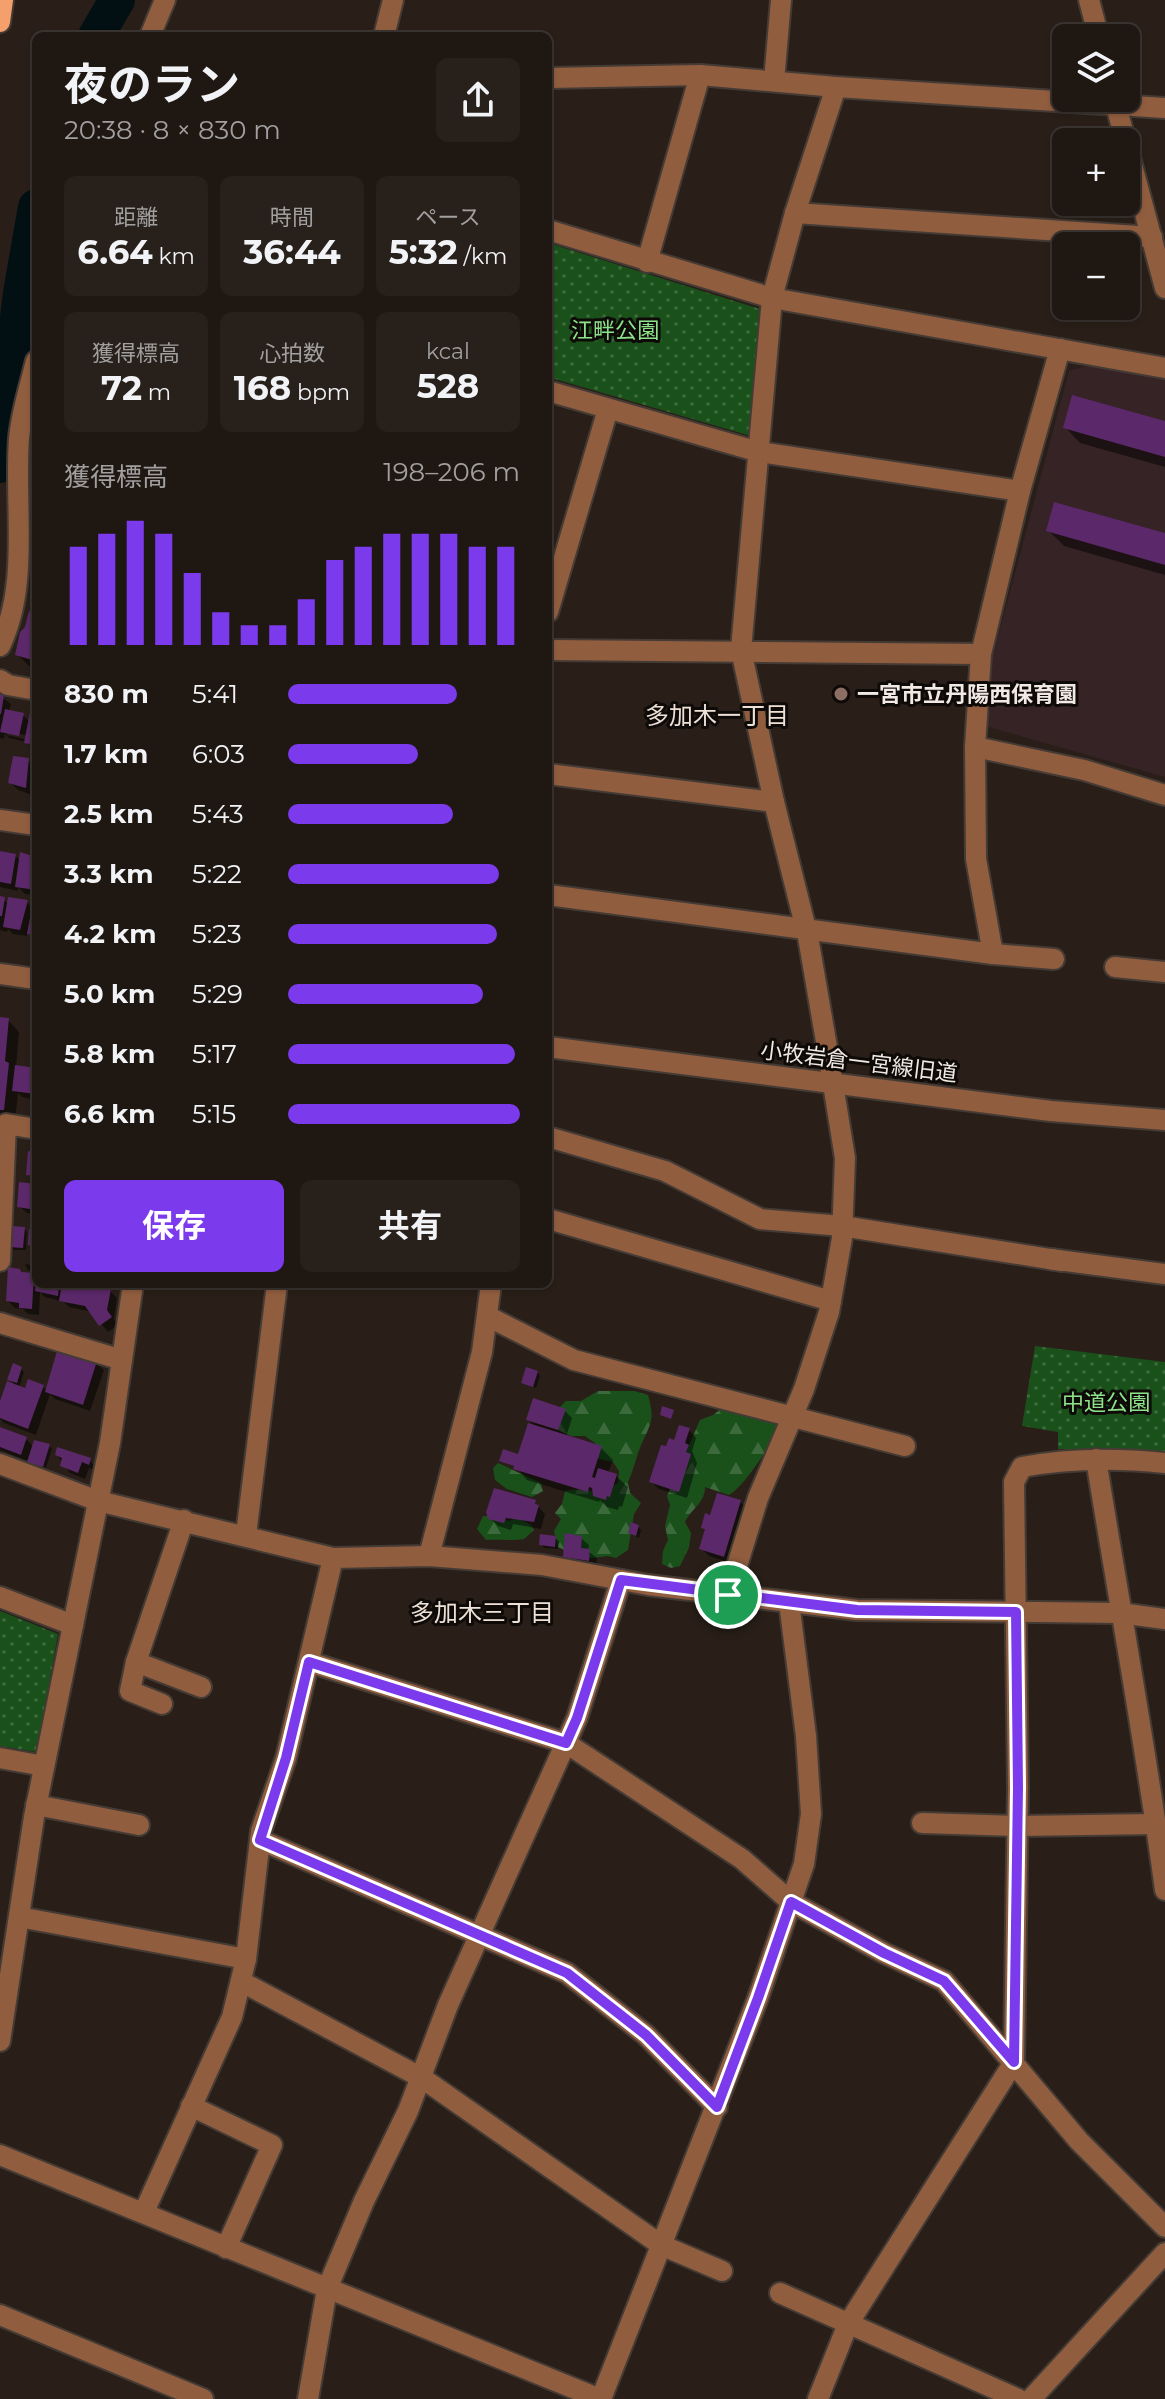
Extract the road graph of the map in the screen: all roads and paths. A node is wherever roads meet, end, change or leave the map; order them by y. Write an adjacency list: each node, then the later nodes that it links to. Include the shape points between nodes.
1 (3, 0): 6 (main road)
2 (165, 0): 8 (street)
3 (393, 0): 9 (street)
4 (781, 0): 11 (street)
5 (1089, 0): 7 (street)
6 (0, 22)
7 (1095, 24)
8 (152, 32)
9 (385, 32)
10 (700, 75): 11 (street); 12 (street); 21 (street)
11 (774, 81): 13 (street)
12 (552, 82)
13 (836, 87): 14 (street); 18 (street)
14 (1052, 98)
15 (1140, 104): 16 (street)
16 (1165, 108)
17 (1118, 112): 20 (street)
18 (795, 213): 20 (street); 23 (street)
19 (552, 231): 21 (street)
20 (1152, 237): 22 (street)
21 (647, 262): 23 (street)
22 (1165, 288)
23 (772, 298): 24 (street); 29 (street)
24 (1060, 349): 25 (street); 30 (street)
25 (1165, 368)
26 (552, 392): 27 (street)
27 (608, 409): 29 (street); 32 (street)
28 (30, 418): 31 (street, via 19,436)
29 (759, 452): 30 (street); 36 (street)
30 (1020, 491): 37 (street)
31 (27, 538): 34 (street)
32 (557, 550): 33 (street)
33 (552, 584)
34 (0, 646)
35 (552, 650): 36 (street)
36 (741, 650): 37 (street); 43 (street)
37 (981, 654): 40 (street)
38 (0, 680): 39 (street)
39 (32, 689)
40 (975, 747): 42 (street, via 1084,770); 48 (street, via 976,859)
41 (552, 774): 43 (street)
42 (1165, 795)
43 (774, 802): 47 (street)
44 (0, 820): 45 (street)
45 (32, 824)
46 (552, 896): 47 (street)
47 (806, 928): 48 (street); 55 (street)
48 (993, 954): 49 (street)
49 (1054, 959)
50 (1115, 967): 51 (street)
51 (1165, 972)
52 (0, 974): 53 (street)
53 (32, 978)
54 (552, 1048): 55 (street, 小牧岩倉一宮線旧道)
55 (833, 1083): 56 (street, 小牧岩倉一宮線旧道); 61 (street, via 845,1158)
56 (1165, 1120)
57 (32, 1128): 59 (street, via 6,1124)
58 (552, 1138): 61 (street, via 665,1171 760,1219)
59 (1, 1194): 62 (street)
60 (552, 1220): 67 (street)
61 (842, 1226): 63 (street); 67 (street)
62 (0, 1261)
63 (1165, 1274)
64 (132, 1288): 70 (street)
65 (277, 1288): 78 (street)
66 (490, 1288): 68 (street)
67 (831, 1301): 71 (street)
68 (487, 1316): 71 (street, via 574,1360); 79 (street)
69 (0, 1323): 70 (street)
70 (122, 1360): 76 (street)
71 (793, 1416): 72 (street); 82 (street, via 758,1498)
72 (905, 1446)
73 (1096, 1459): 74 (street); 85 (street, via 1022,1467 1014,1482); 86 (street)
74 (1165, 1463)
75 (0, 1464): 76 (street)
76 (98, 1501): 77 (street); 88 (street)
77 (184, 1520): 78 (street); 89 (street)
78 (246, 1535): 80 (street)
79 (429, 1556): 80 (street); 81 (street, via 542,1565)
80 (333, 1558): 90 (street)
81 (621, 1580): 82 (street); 93 (street)
82 (728, 1595): 84 (street)
83 (0, 1597): 88 (street)
84 (789, 1602): 85 (street, via 857,1610); 103 (street, via 811,1814 804,1864)
85 (1016, 1612): 86 (street); 100 (street)
86 (1120, 1613): 87 (street); 98 (street)
87 (1165, 1619)
88 (73, 1625): 95 (street)
89 (136, 1662): 91 (street); 92 (street, via 130,1691)
90 (309, 1662): 93 (street); 101 (street)
91 (201, 1687)
92 (162, 1704)
93 (566, 1743): 103 (street, via 742,1859); 105 (street)
94 (0, 1758): 95 (street)
95 (44, 1766): 96 (street)
96 (36, 1805): 99 (street); 104 (street)
97 (922, 1823): 100 (street)
98 (1156, 1824): 100 (street); 102 (street)
99 (139, 1825)
100 (1017, 1826): 110 (street)
101 (260, 1840): 105 (street); 106 (street)
102 (1165, 1890)
103 (791, 1902): 110 (street, via 944,1981); 113 (street)
104 (19, 1917): 106 (street); 108 (street)
105 (480, 1934): 111 (street); 113 (street, via 567,1973 646,2035)
106 (246, 1959): 107 (street)
107 (242, 1982): 111 (street); 112 (street, via 232,2017)
108 (3, 2003): 109 (street)
109 (0, 2041)
110 (1014, 2062): 116 (street, via 1079,2141); 124 (street)
111 (422, 2078): 117 (street); 121 (street)
112 (191, 2106): 115 (street); 118 (street, via 272,2145)
113 (717, 2107): 117 (street)
114 (0, 2155): 115 (street)
115 (144, 2212): 118 (street)
116 (1165, 2227)
117 (661, 2245): 120 (street); 127 (street)
118 (226, 2248): 121 (street)
119 (1165, 2253): 130 (street)
120 (722, 2271)
121 (327, 2289): 126 (street); 127 (street)
122 (780, 2293): 124 (street)
123 (0, 2315): 125 (street)
124 (848, 2324): 128 (street); 129 (street)
125 (203, 2399)
126 (308, 2399)
127 (600, 2399)
128 (818, 2399)
129 (1018, 2399)
130 (1031, 2399)

